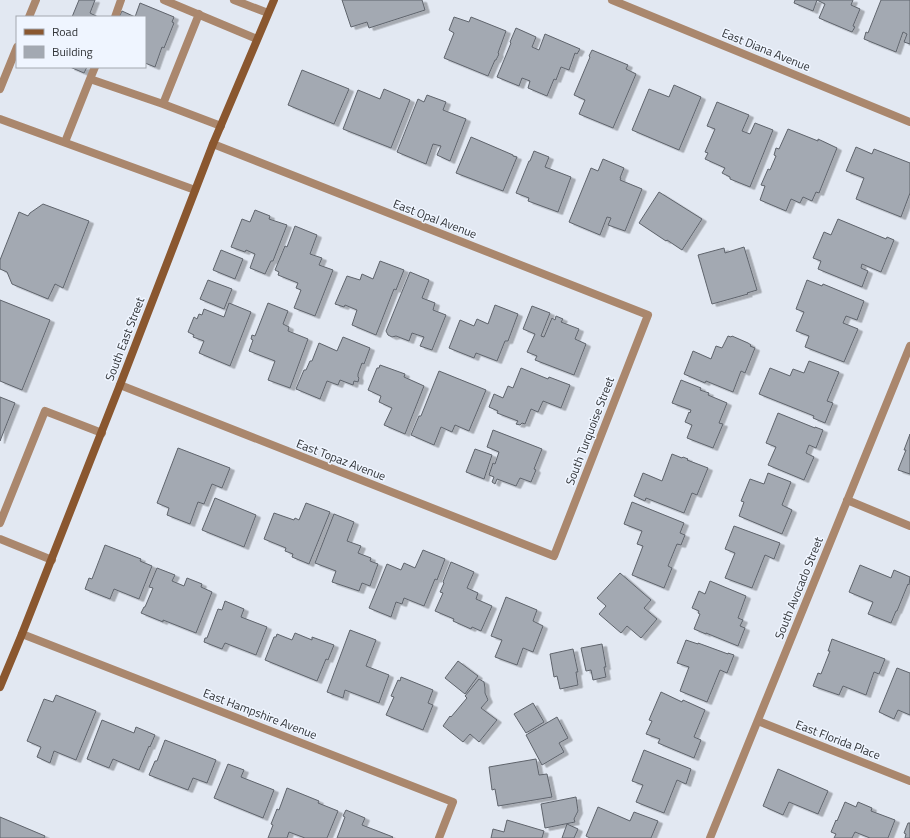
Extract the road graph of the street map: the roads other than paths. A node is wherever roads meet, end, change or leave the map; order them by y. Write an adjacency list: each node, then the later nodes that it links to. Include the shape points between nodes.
1 (36, 0): 9 (street)
2 (121, 0): 10 (street)
3 (164, 0): 8 (street)
4 (234, 0): 7 (street)
5 (274, 0): 7 (street, South East Street)
6 (612, 0): 18 (street, East Diana Avenue)
7 (268, 13): 11 (street, South East Street)
8 (199, 14): 11 (street); 16 (street)
9 (29, 16)
10 (115, 16)
11 (258, 39): 19 (street, South East Street)
12 (16, 49): 15 (street)
13 (95, 68): 14 (street)
14 (90, 79): 16 (street); 20 (street)
15 (0, 89)
16 (163, 104): 19 (street)
17 (0, 119): 20 (street)
18 (910, 122)
19 (221, 126): 21 (street, South East Street)
20 (65, 142): 22 (street)
21 (213, 144): 22 (street, South East Street); 23 (street, East Opal Avenue)
22 (195, 190): 25 (street, South East Street)
23 (648, 315): 31 (street, South Turquoise Street)
24 (910, 346): 27 (street, South Avocado Street)
25 (120, 386): 26 (street, South East Street); 31 (street, East Topaz Avenue)
26 (102, 433): 28 (street, via 45,411); 32 (street, South East Street)
27 (847, 500): 29 (street); 35 (street, South Avocado Street)
28 (0, 523)
29 (910, 526)
30 (0, 539): 32 (street)
31 (554, 556)
32 (52, 560): 33 (street, South East Street)
33 (22, 634): 34 (street, South East Street); 37 (street, East Hampshire Avenue, via 453,802)
34 (0, 688)
35 (758, 722): 36 (street, East Florida Place); 38 (street, South Avocado Street)
36 (910, 781)
37 (439, 838)
38 (710, 838)

